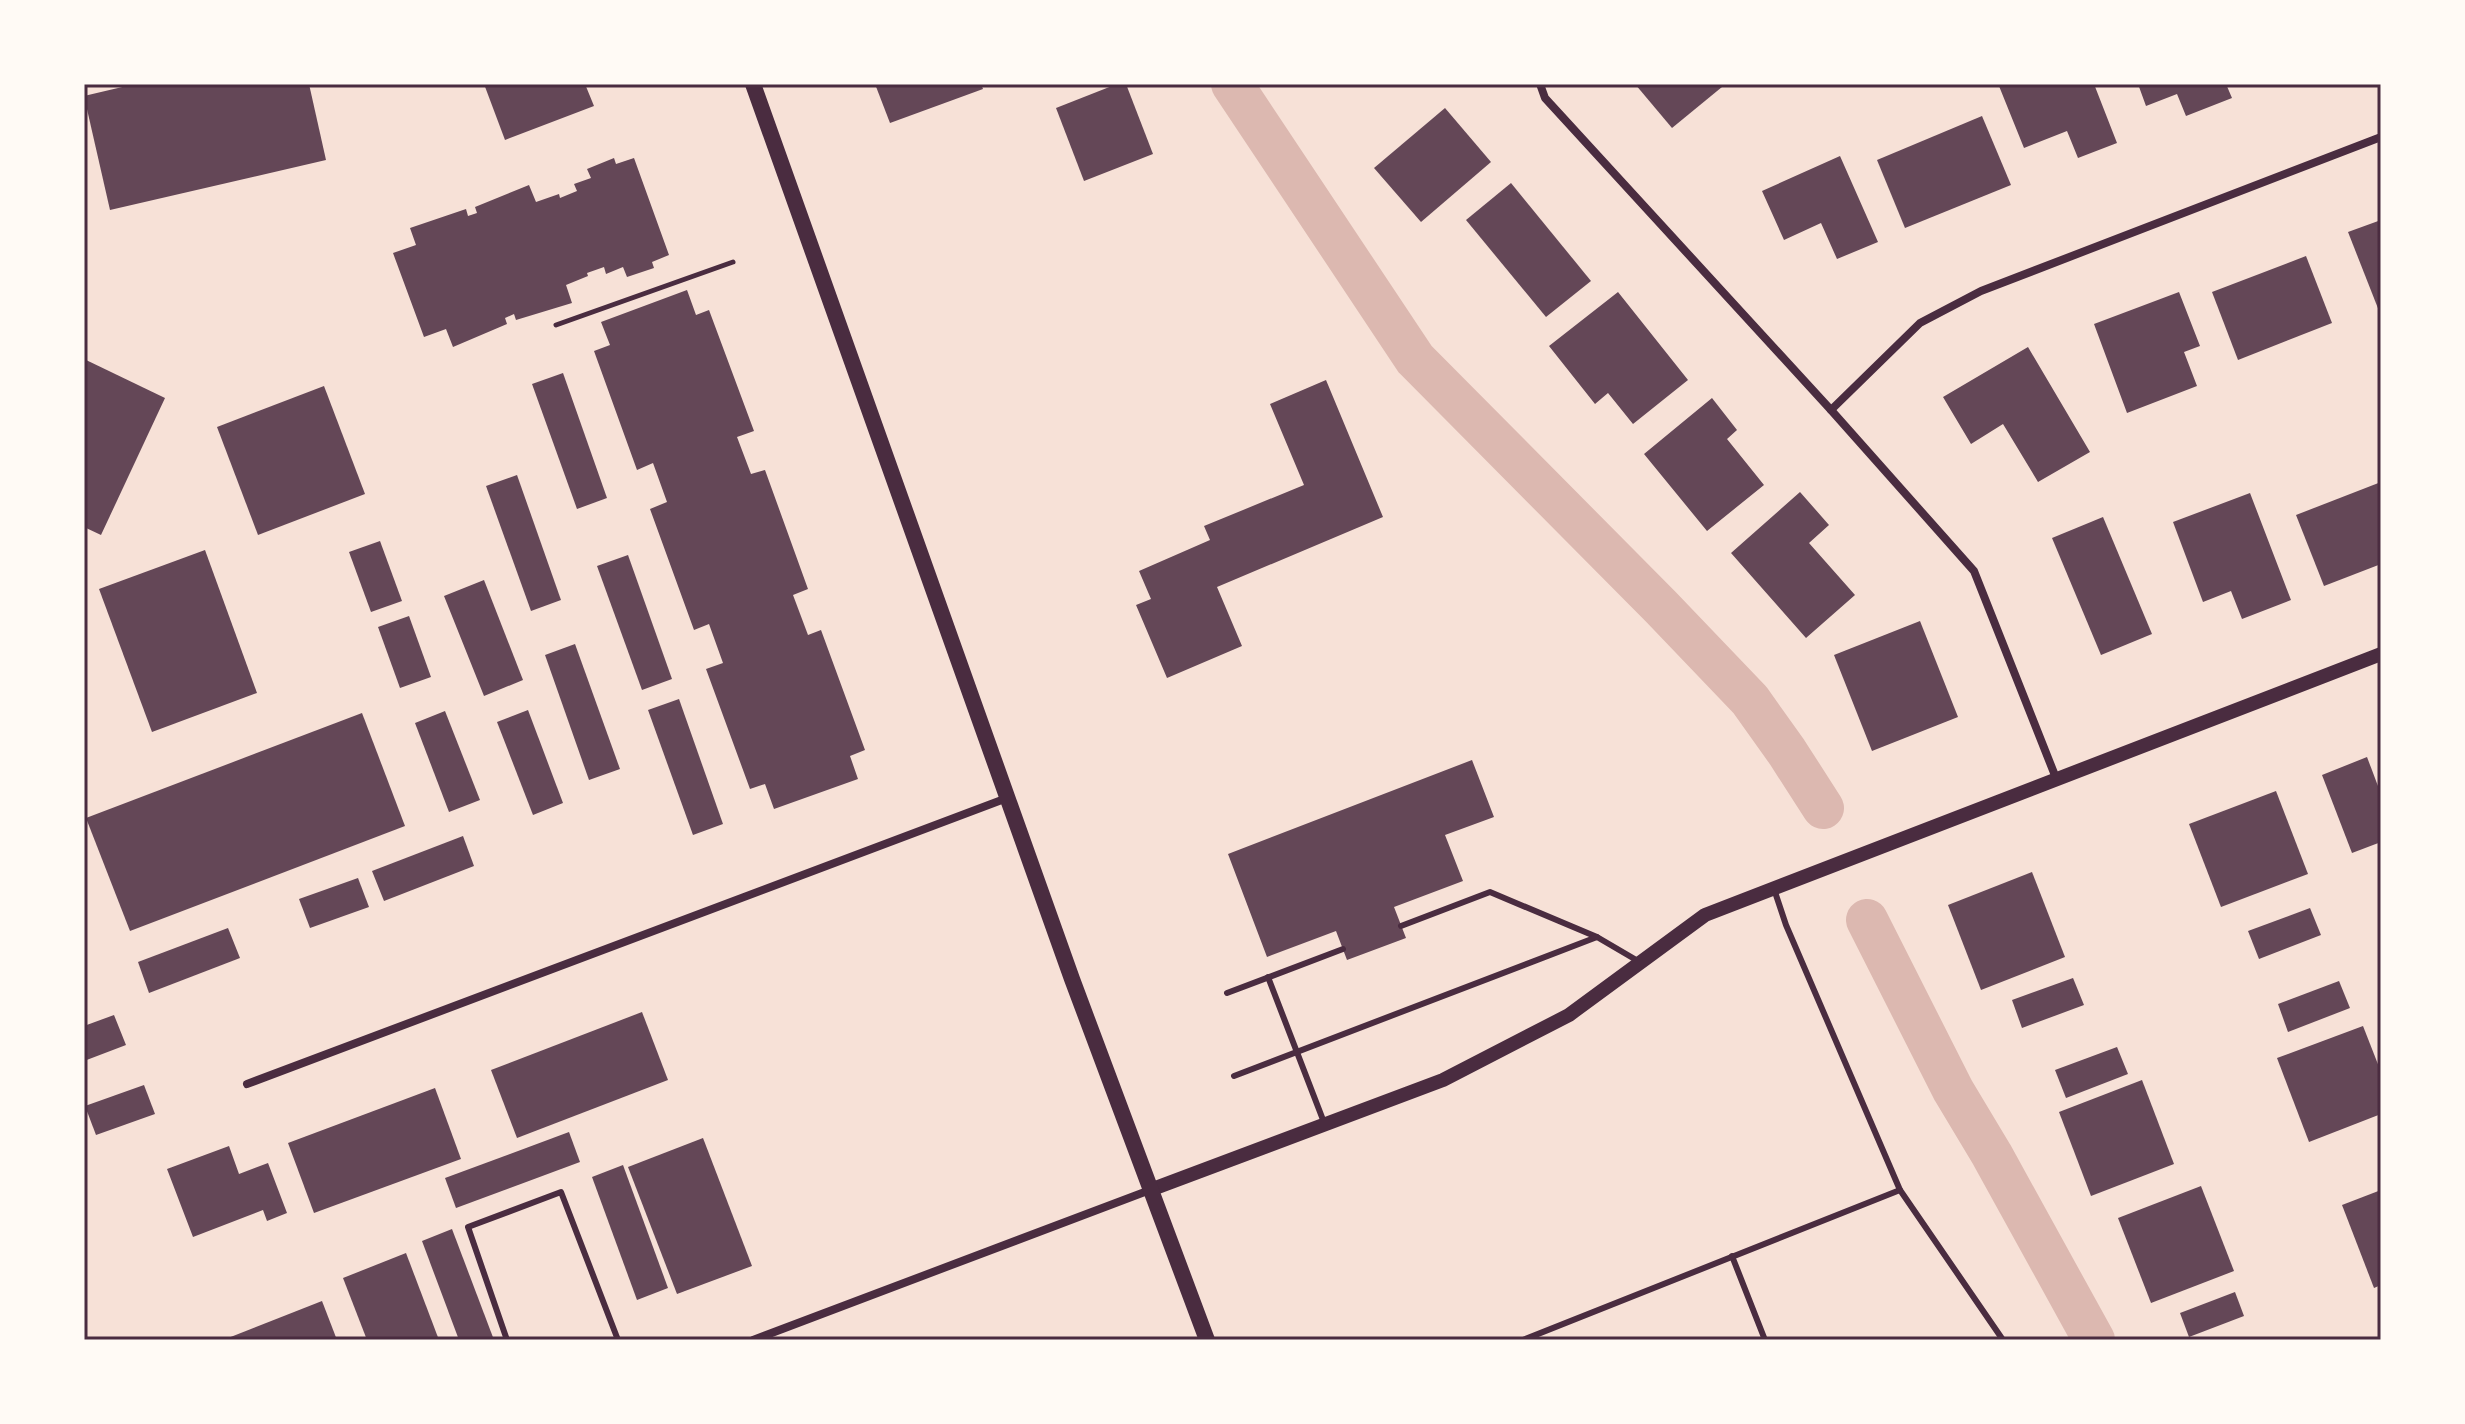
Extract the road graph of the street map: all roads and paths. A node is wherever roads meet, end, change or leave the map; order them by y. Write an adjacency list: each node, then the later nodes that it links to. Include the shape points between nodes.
1 (753, 84): 9 (main road)
2 (1540, 84): 6 (street, via 1545,98)
3 (2381, 137): 6 (street, via 1981,291 1920,323)
4 (733, 262): 5 (path)
5 (556, 325)
6 (1831, 410): 8 (street, via 1974,571)
7 (2381, 654): 8 (street)
8 (2056, 778): 10 (street)
9 (1007, 798): 19 (street); 21 (main road)
10 (1773, 888): 14 (street, via 1705,915); 22 (lane)
11 (1401, 926): 12 (lane, via 1490,892)
12 (1597, 937): 14 (lane); 17 (lane)
13 (1343, 949): 15 (lane)
14 (1638, 962): 20 (street, via 1569,1015 1443,1080)
15 (1268, 977): 16 (lane); 17 (lane)
16 (1227, 993)
17 (1297, 1052): 18 (lane); 20 (lane)
18 (1234, 1076)
19 (247, 1084)
20 (1325, 1125): 21 (street)
21 (1150, 1190): 26 (street); 27 (main road)
22 (1900, 1190): 23 (lane); 30 (lane)
23 (1732, 1256): 28 (lane); 29 (lane)
24 (507, 1340): 25 (lane, via 468,1227 561,1192)
25 (618, 1340)
26 (753, 1340)
27 (1207, 1340)
28 (1523, 1340)
29 (1765, 1340)
30 (2003, 1340)

